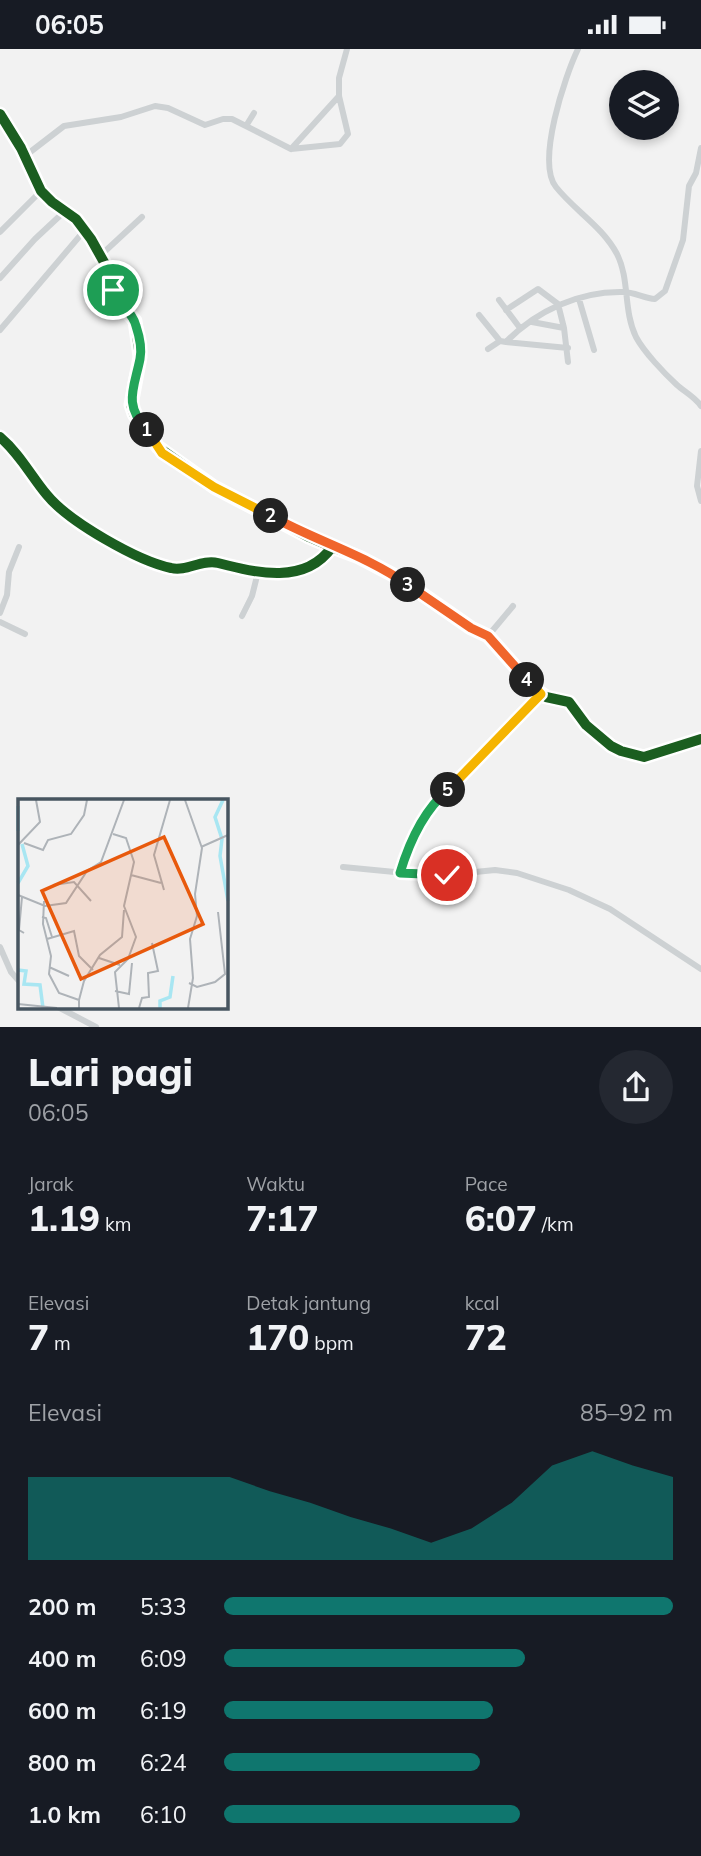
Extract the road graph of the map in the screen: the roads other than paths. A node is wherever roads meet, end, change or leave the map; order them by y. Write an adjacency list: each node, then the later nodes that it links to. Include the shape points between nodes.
1 (347, 49): 3 (street)
2 (578, 49): 17 (street, via 556,120 550,174 558,190 616,251)
3 (339, 96): 8 (street); 8 (street, via 346,138 336,145)
4 (254, 113): 6 (street)
5 (0, 114): 9 (street)
6 (246, 126): 8 (street); 9 (street, via 233,119 205,125 155,106 64,126)
7 (701, 148): 17 (street, via 689,187 683,240 665,291 655,299)
8 (291, 149)
9 (25, 156): 10 (street)
10 (41, 191): 11 (street); 14 (street)
11 (65, 211): 13 (street); 16 (street)
12 (142, 218): 15 (street)
13 (84, 231): 15 (street); 26 (street)
14 (0, 232)
15 (101, 255): 37 (street, via 115,296 137,328 140,357 131,405 158,447 214,487)
16 (0, 278)
17 (627, 291): 18 (street); 32 (street, via 635,336 669,378)
18 (579, 299): 20 (street); 30 (street)
19 (499, 300): 21 (street)
20 (558, 305): 21 (street, via 538,289); 23 (street); 25 (street)
21 (506, 310): 24 (street)
22 (479, 315): 27 (street)
23 (530, 322): 24 (street); 25 (street)
24 (520, 328): 27 (street)
25 (564, 328): 28 (street)
26 (0, 331)
27 (503, 342): 28 (street); 29 (street)
28 (568, 348): 31 (street)
29 (488, 349)
30 (594, 350)
31 (568, 362)
32 (701, 406)
33 (0, 437): 38 (street, via 56,504 113,544 170,568 209,561)
34 (701, 451): 35 (street, via 697,486)
35 (701, 501)
36 (19, 547): 40 (street)
37 (332, 547): 38 (street, via 321,560 302,569 283,574); 44 (street, via 399,578)
38 (258, 572): 41 (street)
39 (513, 606): 44 (street)
40 (0, 613)
41 (242, 616)
42 (0, 622): 43 (street)
43 (25, 634)
44 (488, 636): 45 (street)
45 (541, 694): 46 (street, via 569,702 586,725 611,746 637,757); 48 (street, via 437,799 413,838)
46 (701, 739)
47 (343, 867): 48 (street)
48 (400, 873): 50 (street, via 441,876 495,870 569,890 610,909)
49 (0, 947): 51 (street)
50 (701, 969)
51 (18, 980)
52 (62, 1009): 53 (street)
53 (96, 1027)

